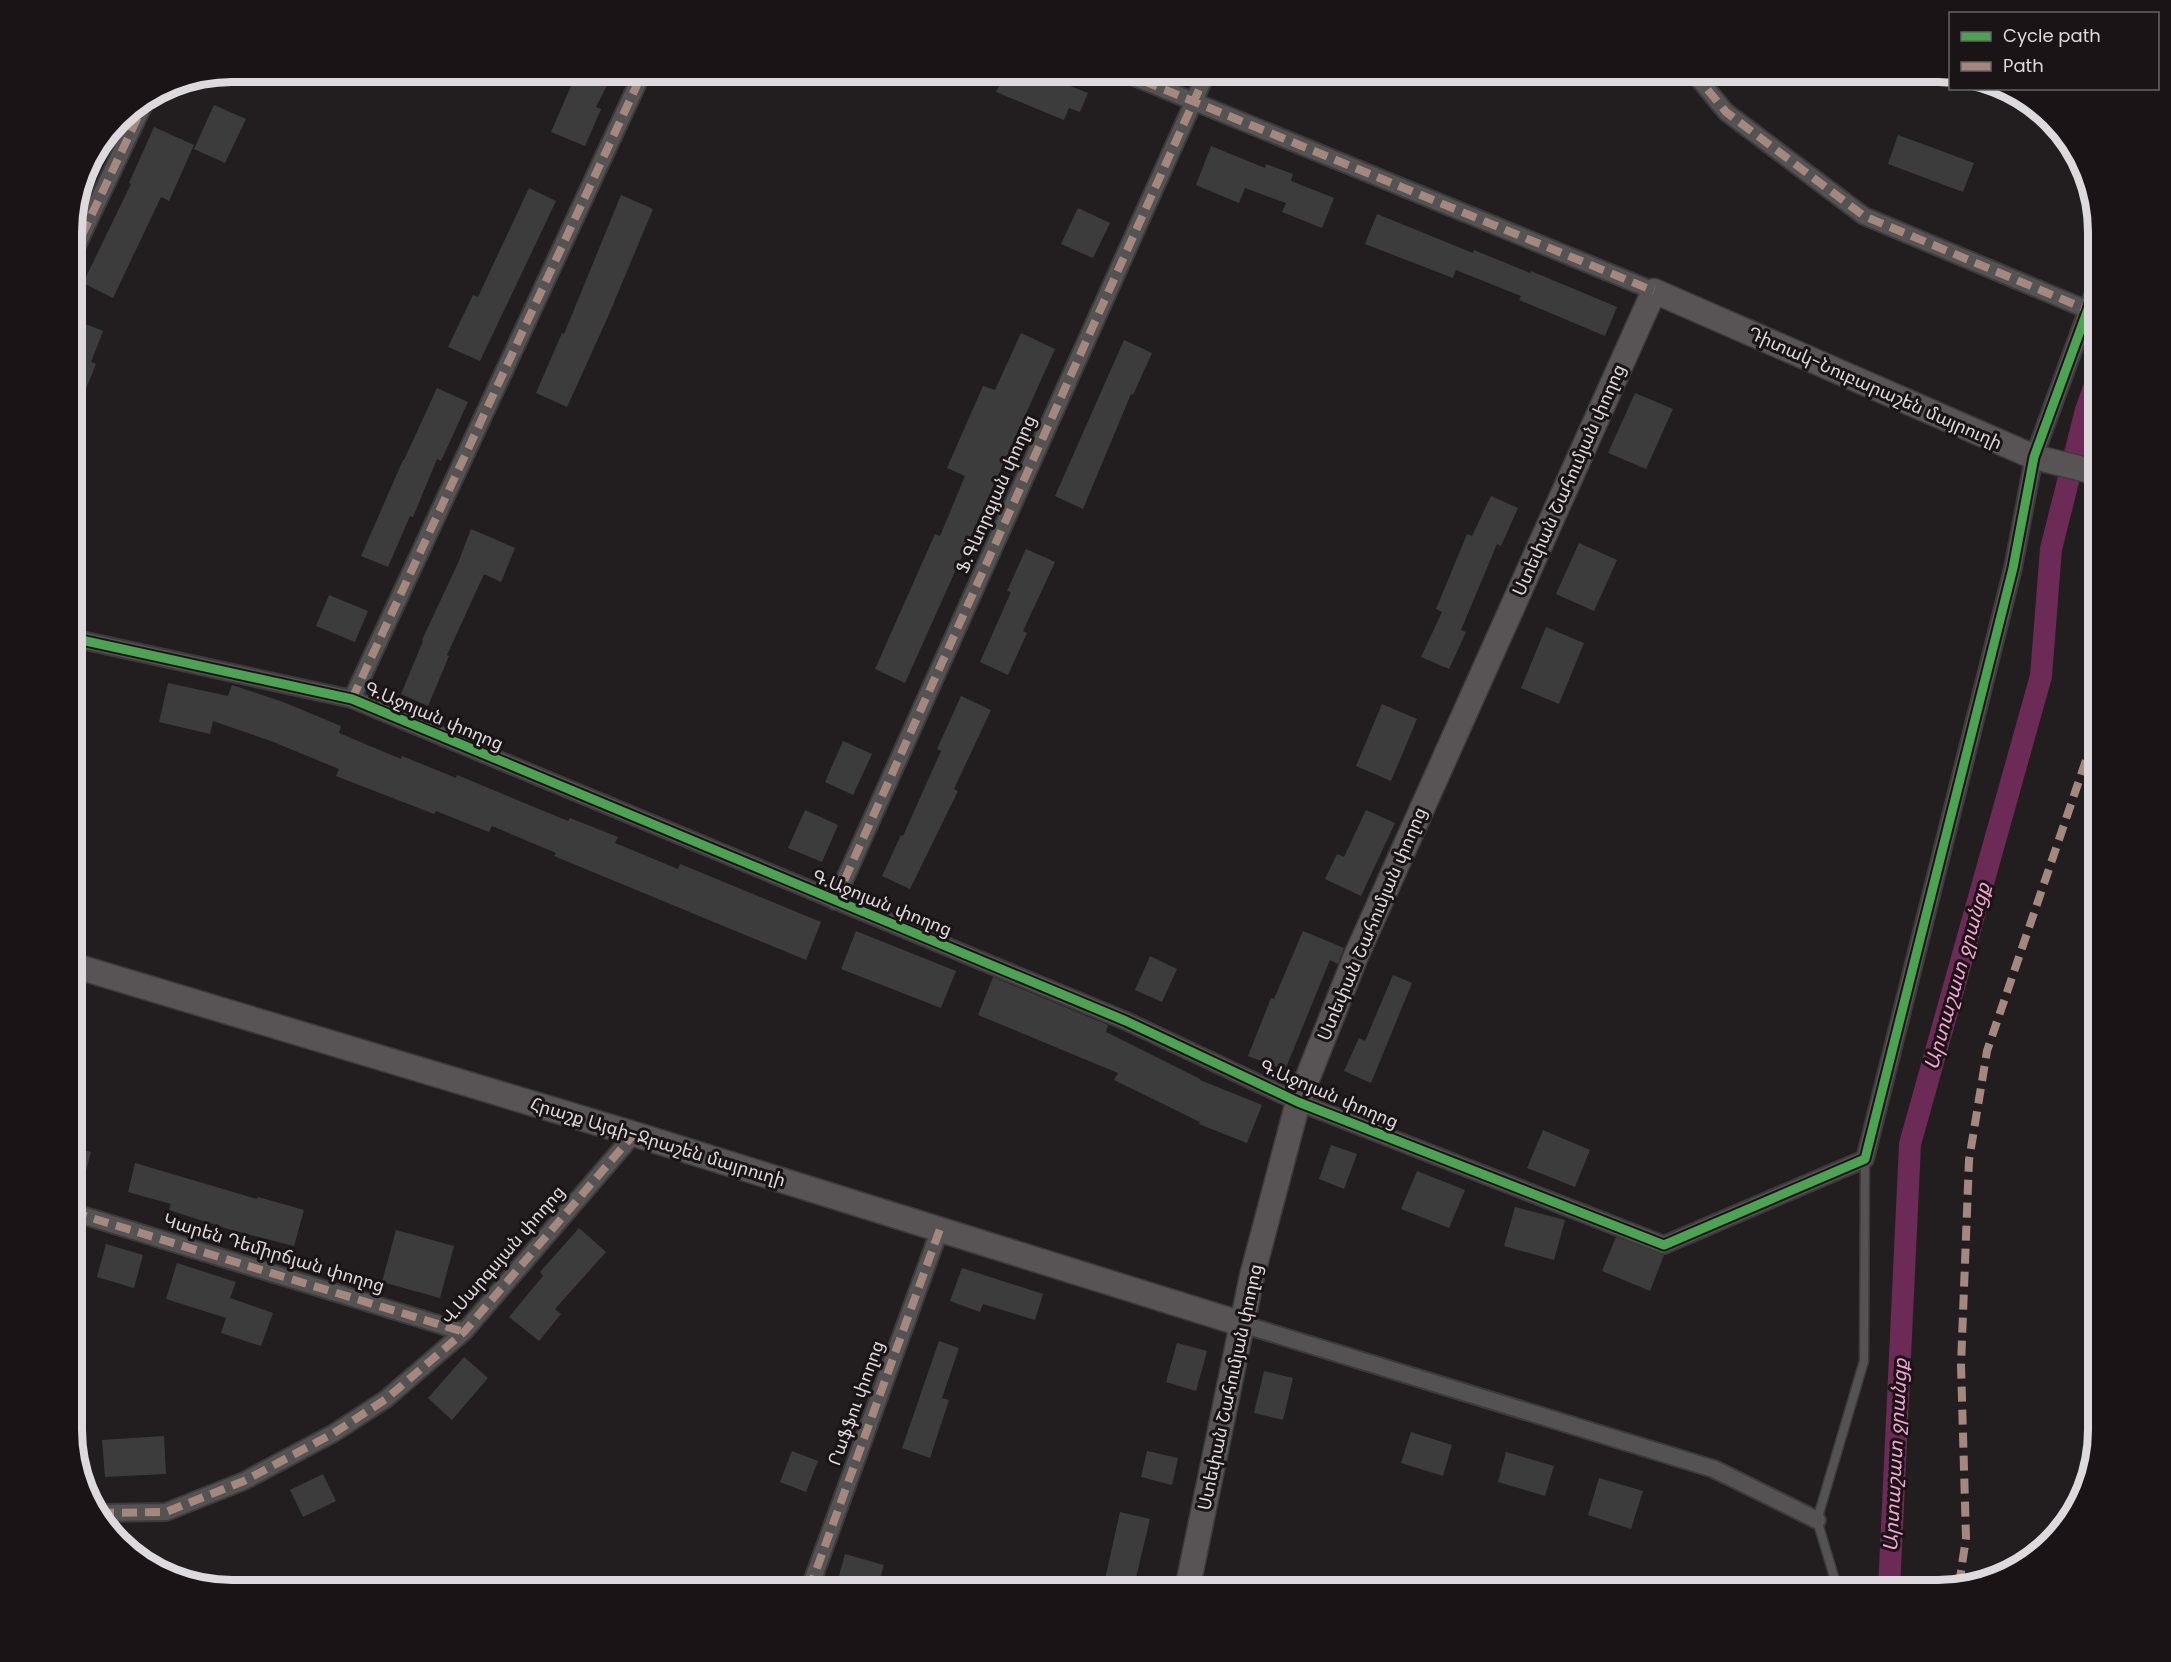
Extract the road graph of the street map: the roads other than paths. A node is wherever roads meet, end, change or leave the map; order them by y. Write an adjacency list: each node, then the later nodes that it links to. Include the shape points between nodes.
1 (639, 82): 13 (street)
2 (1146, 82): 5 (street)
3 (1202, 82): 5 (street, Ֆ.Գևորգյան փողոց)
4 (1701, 82): 9 (street, via 1726,112 1864,216)
5 (1193, 102): 8 (street); 14 (street, Ֆ.Գևորգյան փողոց)
6 (138, 116): 7 (street)
7 (83, 233)
8 (1654, 291): 10 (main road, Դիտակ-Նուբարաշեն մայրուղի); 16 (main road, Ստեփան Շահումյան փողոց, via 1360,945)
9 (2088, 310): 10 (street)
10 (2040, 459): 11 (main road, Դիտակ-Նուբարաշեն մայրուղի); 18 (street)
11 (2088, 471)
12 (83, 640): 13 (street, Գ.Աջոյան փողոց)
13 (352, 699): 14 (street, Գ.Աջոյան փողոց)
14 (835, 901): 16 (street, Գ.Աջոյան փողոց, via 1126,1021)
15 (83, 967): 17 (main road, Հրաշք Այգի-Ջրաշեն մայրուղի)
16 (1298, 1102): 18 (street, Գ.Աջոյան փողոց, via 1665,1245); 21 (main road, Ստեփան Շահումյան փողոց)
17 (634, 1134): 20 (main road, Հրաշք Այգի-Ջրաշեն մայրուղի); 22 (street, Վ.Սարգսյան փողոց)
18 (1865, 1158): 24 (lane, via 1864,1361)
19 (83, 1215): 22 (street, Կարեն Դեմիրճյան փողոց)
20 (940, 1229): 21 (main road, Հրաշք Այգի-Ջրաշեն մայրուղի); 25 (street, Րաֆֆու փողոց)
21 (1242, 1324): 24 (street, via 1714,1469); 26 (main road, Ստեփան Շահումյան փողոց)
22 (464, 1332): 23 (street, Վ.Սարգսյան փողոց, via 386,1399 334,1433 244,1481 166,1512)
23 (108, 1513)
24 (1817, 1520): 27 (lane)
25 (812, 1580)
26 (1189, 1580)
27 (1835, 1580)

